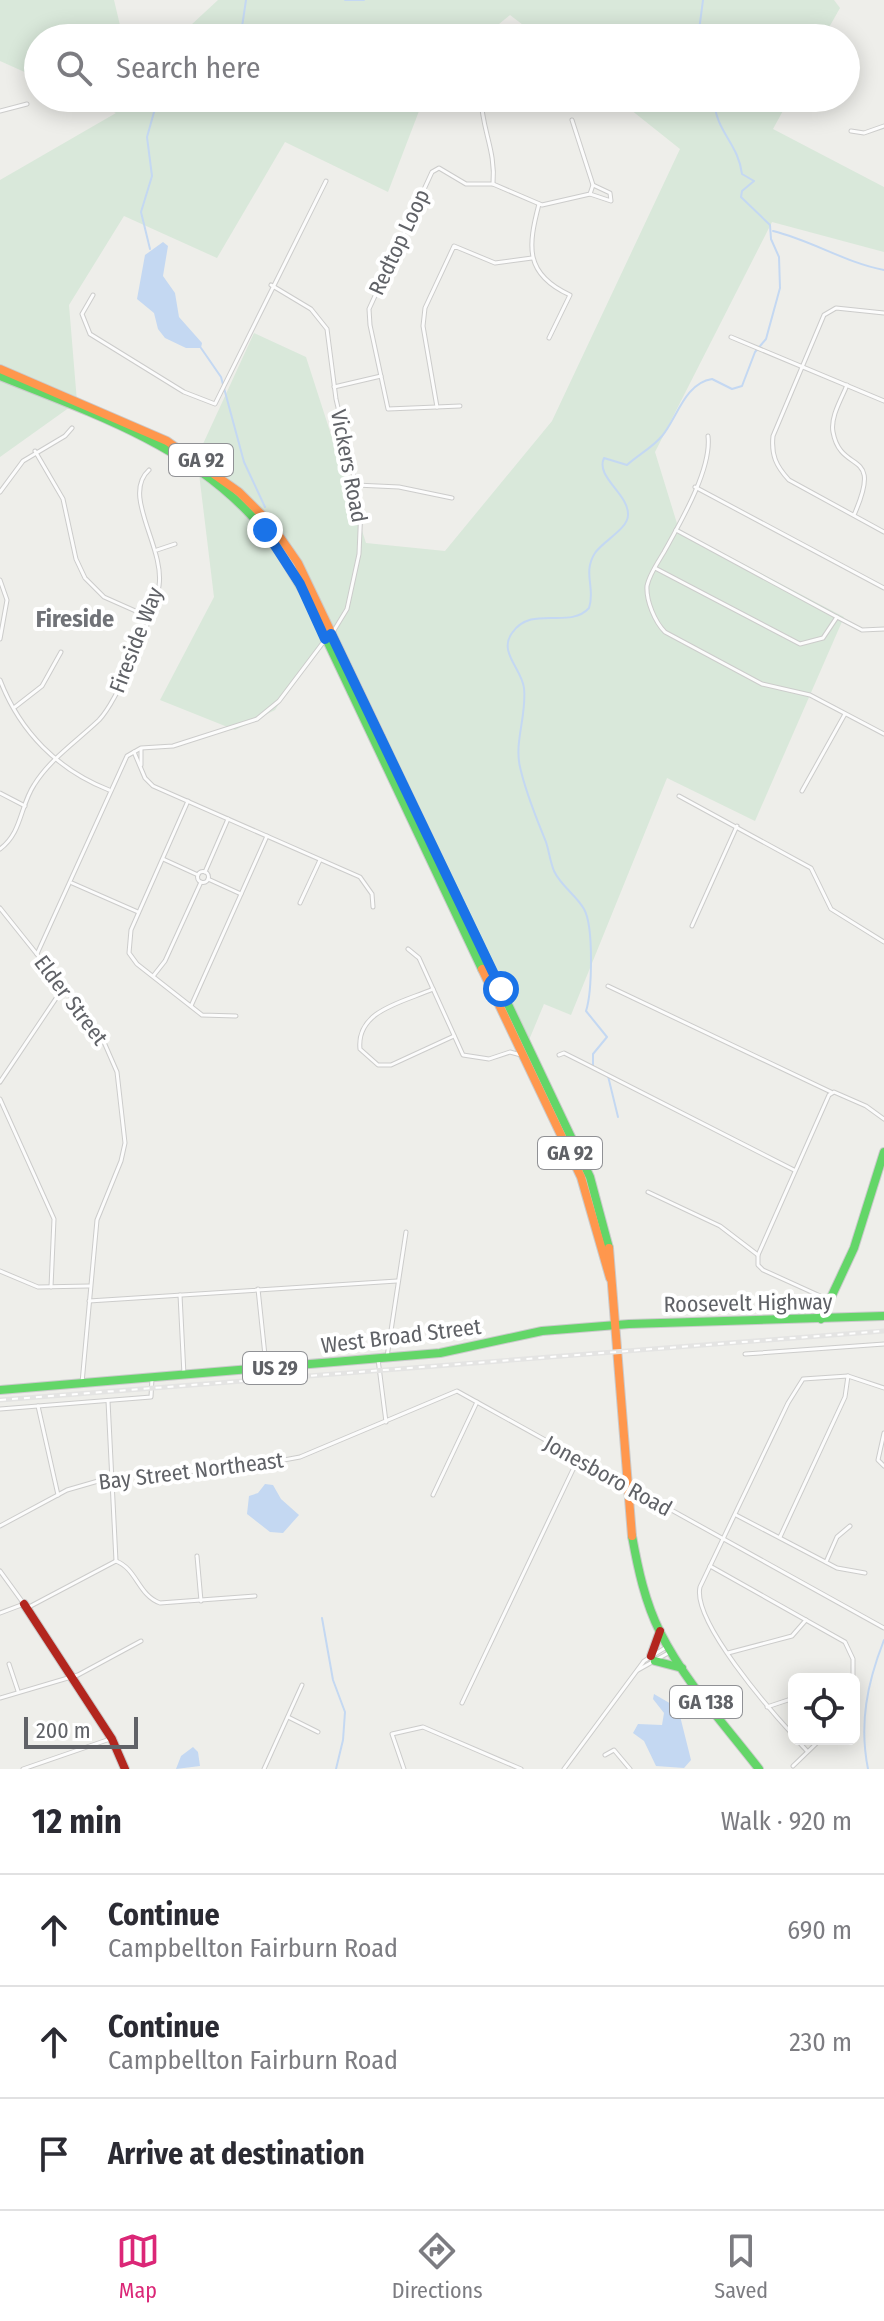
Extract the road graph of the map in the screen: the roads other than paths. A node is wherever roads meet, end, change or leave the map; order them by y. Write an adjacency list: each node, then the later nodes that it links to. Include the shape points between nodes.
1 (24, 105): 2 (street)
2 (0, 111)
3 (482, 112): 8 (street, via 495,154)
4 (572, 120): 9 (street)
5 (884, 126): 6 (street)
6 (851, 131)
7 (326, 181): 13 (street)
8 (493, 184): 11 (street, Redtop Loop); 21 (street, Redtop Loop, via 466,184 439,168 432,172 369,309)
9 (593, 185): 10 (street); 10 (street, via 610,193 611,201)
10 (590, 194): 11 (street)
11 (539, 204): 12 (street, via 530,237)
12 (532, 258): 17 (street, via 547,281 570,295); 26 (street, via 495,263 454,246 425,308 423,326)
13 (271, 285): 14 (street, via 215,404 184,392 90,334 82,314); 23 (street, Vickers Road, via 311,309 324,324)
14 (93, 295)
15 (884, 313): 18 (street, via 836,308 824,315)
16 (731, 337): 18 (street)
17 (549, 338)
18 (801, 366): 22 (street); 35 (street, via 771,452 789,480)
19 (0, 369): 46 (main road, GA 92, via 151,430 225,478 283,539 321,607)
20 (0, 376): 46 (main road, GA 92, via 148,437 210,476 272,540)
21 (381, 376): 23 (street); 26 (street, Redtop Loop, via 388,409)
22 (847, 385): 24 (street); 35 (street, via 832,430 868,477)
23 (334, 387): 31 (street, Vickers Road)
24 (884, 401)
25 (460, 406): 26 (street, Redtop Loop)
26 (437, 407)
27 (72, 428): 29 (street)
28 (708, 436): 32 (street, via 710,452)
29 (35, 451): 33 (street); 43 (street, via 63,499 85,578 104,597)
30 (149, 470): 39 (street, Fireside Way, via 137,488)
31 (356, 485): 34 (street); 46 (street, Vickers Road, via 361,543 347,609)
32 (695, 487): 36 (street); 42 (street)
33 (0, 492)
34 (452, 498)
35 (854, 515): 37 (street)
36 (676, 530): 40 (street); 44 (street)
37 (884, 532)
38 (175, 544): 39 (street)
39 (157, 550): 43 (street, Fireside Way, via 159,584)
40 (655, 568): 44 (street, via 800,644 823,638); 51 (street, via 648,595 665,632 762,684 810,695)
41 (0, 580): 47 (street, via 7,600)
42 (884, 588)
43 (149, 617): 55 (street, Fireside Way, via 109,707)
44 (837, 617): 45 (street, via 862,630)
45 (884, 629)
46 (328, 636): 53 (street, Vickers Road, via 279,701 257,719 173,746); 89 (main road, GA 92); 104 (main road, GA 92, via 590,1177 610,1247)
47 (0, 639)
48 (61, 652): 50 (street, via 42,686)
49 (0, 680): 50 (street)
50 (15, 707): 55 (street)
51 (845, 713): 52 (street); 58 (street)
52 (884, 734)
53 (141, 748): 54 (street, Vickers Road); 56 (street)
54 (134, 751): 56 (street); 57 (street, via 121,762)
55 (54, 761): 57 (street); 62 (street, Fireside Way, via 35,783)
56 (141, 765): 61 (street, via 153,786)
57 (109, 790): 73 (street)
58 (802, 791)
59 (0, 793): 62 (street)
60 (679, 796): 64 (street)
61 (188, 801): 63 (street); 67 (street)
62 (25, 806): 66 (street, Fireside Way, via 15,833)
63 (228, 819): 65 (street); 69 (street)
64 (737, 826): 79 (street); 80 (street, via 811,868 831,909)
65 (267, 836): 68 (street); 74 (street)
66 (0, 849)
67 (163, 859): 70 (street); 78 (street)
68 (320, 860): 75 (street); 76 (street, via 360,877 372,894)
69 (205, 872): 70 (street); 71 (street)
70 (198, 875): 72 (street)
71 (208, 879): 72 (street); 74 (street)
72 (201, 882): 83 (street)
73 (72, 883): 78 (street); 82 (street)
74 (241, 894): 87 (street)
75 (300, 903)
76 (373, 907)
77 (0, 908): 82 (street, Elder Street)
78 (139, 912): 83 (street, via 128,940 129,953)
79 (692, 926)
80 (884, 942)
81 (408, 949): 86 (street, via 419,958)
82 (37, 954): 85 (street, Elder Street)
83 (153, 976): 87 (street)
84 (608, 986): 95 (street)
85 (63, 987): 94 (street); 106 (street, Elder Street, via 108,1047 125,1124 121,1161 97,1220)
86 (433, 989): 90 (street); 90 (street, via 369,1017 358,1036 360,1049 378,1065 391,1065)
87 (191, 1006): 88 (street, via 210,1018)
88 (236, 1016)
89 (513, 1034): 91 (street); 93 (main road, GA 92)
90 (454, 1036): 91 (street, via 463,1055 489,1059)
91 (510, 1052): 93 (street)
92 (559, 1055): 99 (street)
93 (524, 1058): 104 (main road, GA 92, via 586,1190)
94 (0, 1082)
95 (831, 1092): 97 (street); 99 (street)
96 (0, 1099): 107 (street, via 54,1219)
97 (884, 1119)
98 (884, 1152): 111 (main road, via 854,1248)
99 (794, 1170): 102 (street)
100 (648, 1192): 102 (street, via 720,1226)
101 (406, 1232): 105 (street)
102 (758, 1255): 111 (street, via 763,1270)
103 (0, 1272): 107 (street, via 25,1284)
104 (610, 1278): 114 (main road, GA 92)
105 (397, 1281): 108 (street); 117 (street)
106 (90, 1286): 107 (street); 110 (street, Elder Street)
107 (51, 1287)
108 (258, 1288): 109 (street); 118 (street)
109 (180, 1293): 110 (street); 119 (street)
110 (89, 1301): 122 (street, Elder Street)
111 (830, 1301): 113 (main road)
112 (884, 1316): 113 (main road, Roosevelt Highway / US 29)
113 (820, 1320): 114 (main road, Roosevelt Highway / US 29, via 710,1319)
114 (613, 1326): 117 (main road, West Broad Street / US 29, via 542,1331 469,1349); 134 (main road, GA 138)
115 (884, 1344): 116 (street)
116 (745, 1354)
117 (383, 1358): 118 (main road, West Broad Street / US 29); 129 (street)
118 (267, 1369): 119 (main road, West Broad Street / US 29)
119 (184, 1375): 121 (main road, West Broad Street / US 29)
120 (848, 1376): 123 (street); 137 (street, via 803,1379); 140 (street, via 845,1397)
121 (152, 1378): 122 (main road, West Broad Street / US 29); 125 (street, via 151,1397)
122 (82, 1383): 124 (main road, West Broad Street / US 29)
123 (884, 1388)
124 (0, 1390)
125 (108, 1401): 127 (street); 133 (street)
126 (477, 1402): 129 (street, Jonesboro Road, via 457,1391); 131 (street, Jonesboro Road); 136 (street)
127 (38, 1406): 128 (street); 135 (street)
128 (0, 1409)
129 (386, 1422): 133 (street, Bay Street Northeast, via 324,1449 276,1462)
130 (884, 1433): 132 (street, via 878,1460)
131 (578, 1459): 134 (street, Jonesboro Road); 167 (street)
132 (884, 1466)
133 (112, 1477): 135 (street, Bay Street Northeast); 143 (street)
134 (627, 1486): 141 (street, Jonesboro Road); 154 (main road, GA 138, via 637,1563)
135 (58, 1495): 138 (street, Bay Street Northeast)
136 (433, 1495)
137 (736, 1515): 140 (street); 141 (street)
138 (0, 1526)
139 (850, 1526): 144 (street, via 837,1537)
140 (780, 1537): 144 (street)
141 (724, 1540): 145 (street); 153 (street, Jonesboro Road)
142 (197, 1556): 149 (street)
143 (116, 1561): 149 (street, via 154,1601); 150 (street)
144 (826, 1563): 147 (street)
145 (710, 1566): 152 (street); 157 (street, via 699,1602)
146 (0, 1571): 150 (street)
147 (865, 1573)
148 (255, 1596): 149 (street)
149 (201, 1601)
150 (25, 1606): 151 (street); 162 (main road)
151 (0, 1613)
152 (806, 1620): 157 (street, via 792,1636); 161 (street, via 848,1645)
153 (884, 1628)
154 (660, 1631): 156 (main road, GA 138); 158 (main road)
155 (141, 1641): 162 (street)
156 (670, 1649): 158 (street); 160 (main road, GA 138)
157 (728, 1653): 168 (street)
158 (653, 1659): 160 (main road); 184 (street, via 635,1672)
159 (9, 1664): 164 (street)
160 (682, 1668): 186 (main road, GA 138)
161 (853, 1673)
162 (71, 1675): 164 (street); 172 (main road)
163 (302, 1685): 169 (street)
164 (19, 1692): 165 (street)
165 (0, 1698)
166 (788, 1700): 168 (street)
167 (462, 1703)
168 (767, 1707): 170 (street)
169 (288, 1717): 171 (street); 181 (street)
170 (788, 1730)
171 (318, 1732)
172 (112, 1739): 177 (street); 180 (main road)
173 (801, 1745): 175 (street)
174 (814, 1745): 175 (street)
175 (807, 1751): 178 (street)
176 (605, 1755): 185 (street, via 614,1750)
177 (38, 1766): 179 (street)
178 (793, 1766)
179 (23, 1769)
180 (125, 1769)
181 (264, 1769)
182 (404, 1769): 183 (street, via 392,1734 423,1727)
183 (521, 1769)
184 (564, 1769)
185 (630, 1769)
186 (759, 1769)

